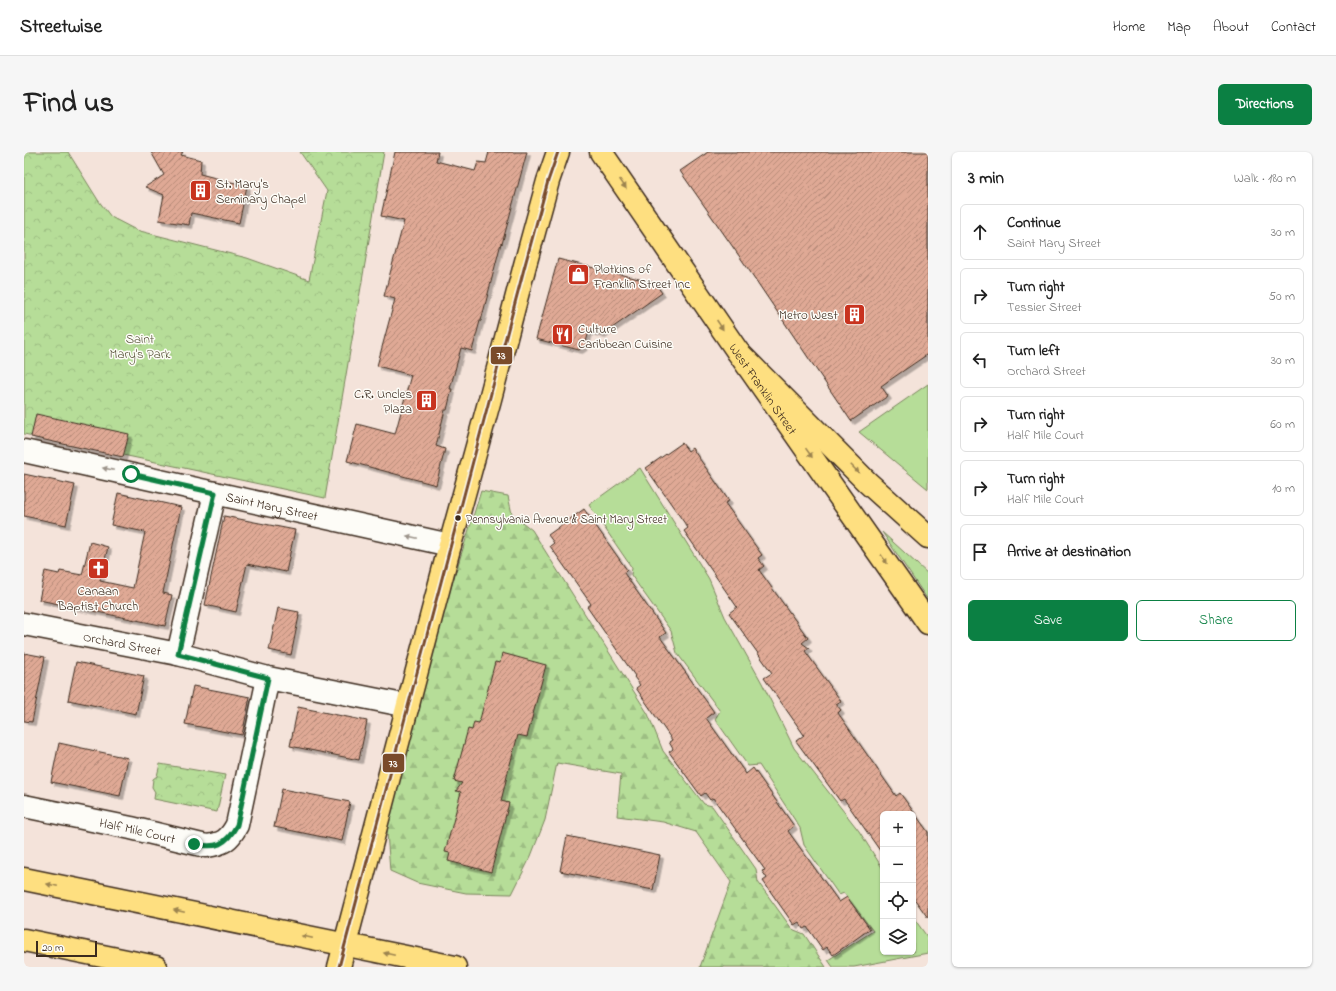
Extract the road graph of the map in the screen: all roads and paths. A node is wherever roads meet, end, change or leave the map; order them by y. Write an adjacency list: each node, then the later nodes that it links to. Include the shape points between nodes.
1 (558, 152): 7 (main road)
2 (602, 152): 3 (main road, West Franklin Street, one-way to 3)
3 (738, 352): 6 (main road, one-way to 6, via 868,482); 8 (main road, West Franklin Street, one-way to 8)
4 (24, 451): 5 (street, Saint Mary Street, one-way to 4)
5 (215, 493): 7 (street, Saint Mary Street, one-way to 5); 10 (street)
6 (928, 537)
7 (450, 545): 12 (main road)
8 (928, 623)
9 (24, 624): 10 (street, Orchard Street)
10 (178, 654): 11 (street, Orchard Street)
11 (268, 678): 12 (street, Orchard Street); 13 (street, Half Mile Court, via 237,825 225,841 206,846)
12 (408, 706): 16 (main road)
13 (24, 806)
14 (24, 879): 16 (main road, one-way to 14)
15 (24, 940): 17 (main road)
16 (345, 944): 18 (main road); 19 (main road, one-way to 16)
17 (156, 967)
18 (339, 967)
19 (455, 967)

